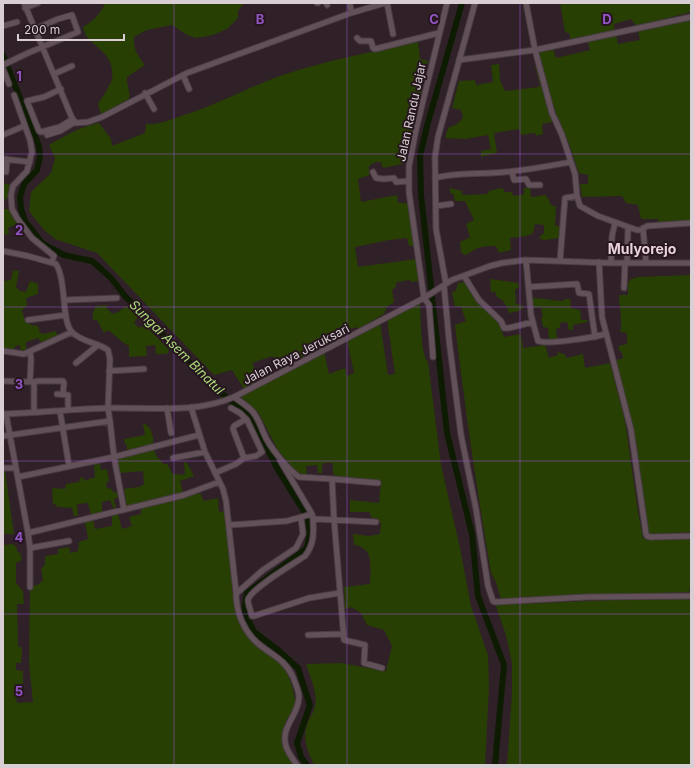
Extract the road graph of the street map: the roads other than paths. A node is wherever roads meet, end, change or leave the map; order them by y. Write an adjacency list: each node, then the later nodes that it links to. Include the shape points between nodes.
1 (38, 3): 7 (street)
2 (350, 3): 8 (street)
3 (386, 3): 8 (street); 14 (street)
4 (447, 3): 13 (street, Jalan Randu Jajar)
5 (475, 3): 18 (street)
6 (526, 3): 17 (street)
7 (24, 5): 12 (street)
8 (351, 13): 23 (street)
9 (691, 17): 17 (street)
10 (17, 22): 11 (street)
11 (3, 26)
12 (35, 29): 16 (street); 16 (street, via 72,15 77,33)
13 (439, 33): 15 (street, via 377,48 373,48 371,41 359,41); 41 (street, Jalan Randu Jajar, via 410,154)
14 (393, 34)
15 (357, 38)
16 (43, 47): 19 (street); 22 (street)
17 (535, 50): 18 (street); 36 (street, via 552,113)
18 (459, 60): 40 (street, via 438,136)
19 (3, 65)
20 (72, 66): 22 (street)
21 (3, 69): 24 (street)
22 (54, 74): 25 (street)
23 (185, 74): 26 (street); 27 (street)
24 (8, 84)
25 (61, 89): 30 (street); 30 (street, via 27,101 39,131 57,128)
26 (189, 89)
27 (145, 93): 29 (street); 30 (street, via 102,117 82,123)
28 (14, 95): 31 (street)
29 (154, 109)
30 (73, 118): 33 (street, via 60,131)
31 (24, 126): 32 (street); 35 (street, via 32,147)
32 (3, 135)
33 (47, 135)
34 (5, 159): 35 (street); 37 (street)
35 (30, 162): 53 (street, via 26,173 12,186 12,209 32,238 54,256)
36 (571, 162): 39 (street); 43 (street)
37 (6, 172)
38 (373, 172): 41 (street, via 376,178 394,178 396,182)
39 (512, 172): 40 (street, via 458,174); 42 (street, via 514,180 526,179 529,185)
40 (435, 178): 45 (street)
41 (407, 182): 63 (street, Jalan Randu Jajar)
42 (540, 185)
43 (577, 196): 46 (street, via 580,206 584,209); 52 (street, via 565,198)
44 (451, 204): 45 (street)
45 (436, 206): 60 (street, via 436,229)
46 (615, 223): 48 (street); 55 (street)
47 (691, 223): 49 (street)
48 (628, 228): 49 (street); 56 (street)
49 (643, 228): 57 (street)
50 (3, 251): 53 (street)
51 (526, 260): 52 (street, Jalan Raya Jeruksari); 59 (street, Jalan Raya Jeruksari, via 490,266); 61 (street)
52 (560, 261): 54 (street, Jalan Raya Jeruksari)
53 (52, 262): 65 (street, via 59,270)
54 (599, 262): 55 (street, Jalan Raya Jeruksari); 70 (street, via 602,317)
55 (611, 263): 56 (street, Jalan Raya Jeruksari)
56 (626, 263): 57 (street, Jalan Raya Jeruksari); 62 (street)
57 (646, 263): 58 (street, Jalan Raya Jeruksari)
58 (691, 263)
59 (464, 276): 60 (street, Jalan Raya Jeruksari); 68 (street, via 479,300 501,321 504,328)
60 (444, 286): 63 (street, Jalan Raya Jeruksari); 125 (street, via 461,435 488,586 493,601)
61 (529, 287): 68 (street); 71 (street, via 577,284 579,293 589,294)
62 (624, 288)
63 (424, 297): 75 (street, Jalan Randu Jajar, via 430,311); 83 (street, Jalan Raya Jeruksari)
64 (117, 298): 65 (street)
65 (65, 300): 66 (street)
66 (66, 315): 67 (street); 69 (street)
67 (28, 320)
68 (532, 322): 71 (street, via 540,342)
69 (72, 332): 72 (street); 74 (street)
70 (606, 334): 71 (street); 119 (street, via 631,430 646,534 651,537)
71 (595, 336)
72 (98, 345): 76 (street); 78 (street, via 109,351)
73 (3, 351): 74 (street, via 19,354)
74 (30, 352): 80 (street)
75 (433, 356)
76 (76, 363)
77 (144, 368): 78 (street)
78 (110, 371): 85 (street)
79 (3, 381): 80 (street)
80 (32, 382): 82 (street, via 63,381); 90 (street)
81 (57, 394): 82 (street)
82 (63, 394): 88 (street, via 68,395)
83 (233, 397): 84 (street, Jalan Raya Jeruksari); 100 (street, via 254,413)
84 (191, 407): 86 (street, Jalan Raya Jeruksari); 96 (street)
85 (108, 408): 86 (street, Jalan Raya Jeruksari); 88 (street, Jalan Raya Jeruksari); 93 (street)
86 (167, 408): 95 (street)
87 (231, 408): 92 (street)
88 (68, 410): 89 (street, Jalan Raya Jeruksari)
89 (60, 411): 90 (street, Jalan Raya Jeruksari); 94 (street)
90 (34, 412): 91 (street, Jalan Raya Jeruksari)
91 (5, 414): 98 (street)
92 (246, 419): 103 (street, via 233,429); 103 (street, via 262,452)
93 (110, 422): 94 (street); 101 (street)
94 (62, 428): 98 (street); 104 (street)
95 (171, 433)
96 (199, 434): 99 (street); 101 (street)
97 (3, 436): 98 (street)
98 (10, 436): 106 (street)
99 (205, 452): 102 (street); 107 (street)
100 (277, 456): 109 (street, via 300,477); 113 (street)
101 (114, 457): 104 (street); 112 (street)
102 (173, 458)
103 (244, 458): 107 (street)
104 (69, 466): 108 (street)
105 (3, 468): 106 (street)
106 (16, 468): 108 (street)
107 (214, 473): 110 (street)
108 (18, 478): 118 (street)
109 (332, 479): 111 (street); 115 (street)
110 (219, 482): 112 (street, via 184,495); 117 (street, via 226,501)
111 (378, 483)
112 (124, 510): 118 (street)
113 (312, 516): 114 (street); 115 (street); 124 (street, via 312,547 306,556 251,594 248,601 252,616 309,598)
114 (301, 518): 117 (street); 123 (street, via 303,534 300,544)
115 (334, 519): 116 (street); 124 (street)
116 (376, 522)
117 (229, 525): 123 (street)
118 (28, 533): 121 (street)
119 (691, 536)
120 (69, 541): 121 (street)
121 (30, 548): 122 (street)
122 (30, 587)
123 (236, 592): 129 (street, via 241,620 250,635 284,663 297,687 297,707 287,726 285,740)
124 (340, 593): 126 (street)
125 (691, 596)
126 (343, 634): 127 (street); 128 (street, via 344,640 365,645 364,663)
127 (308, 635)
128 (382, 668)
129 (297, 765)

